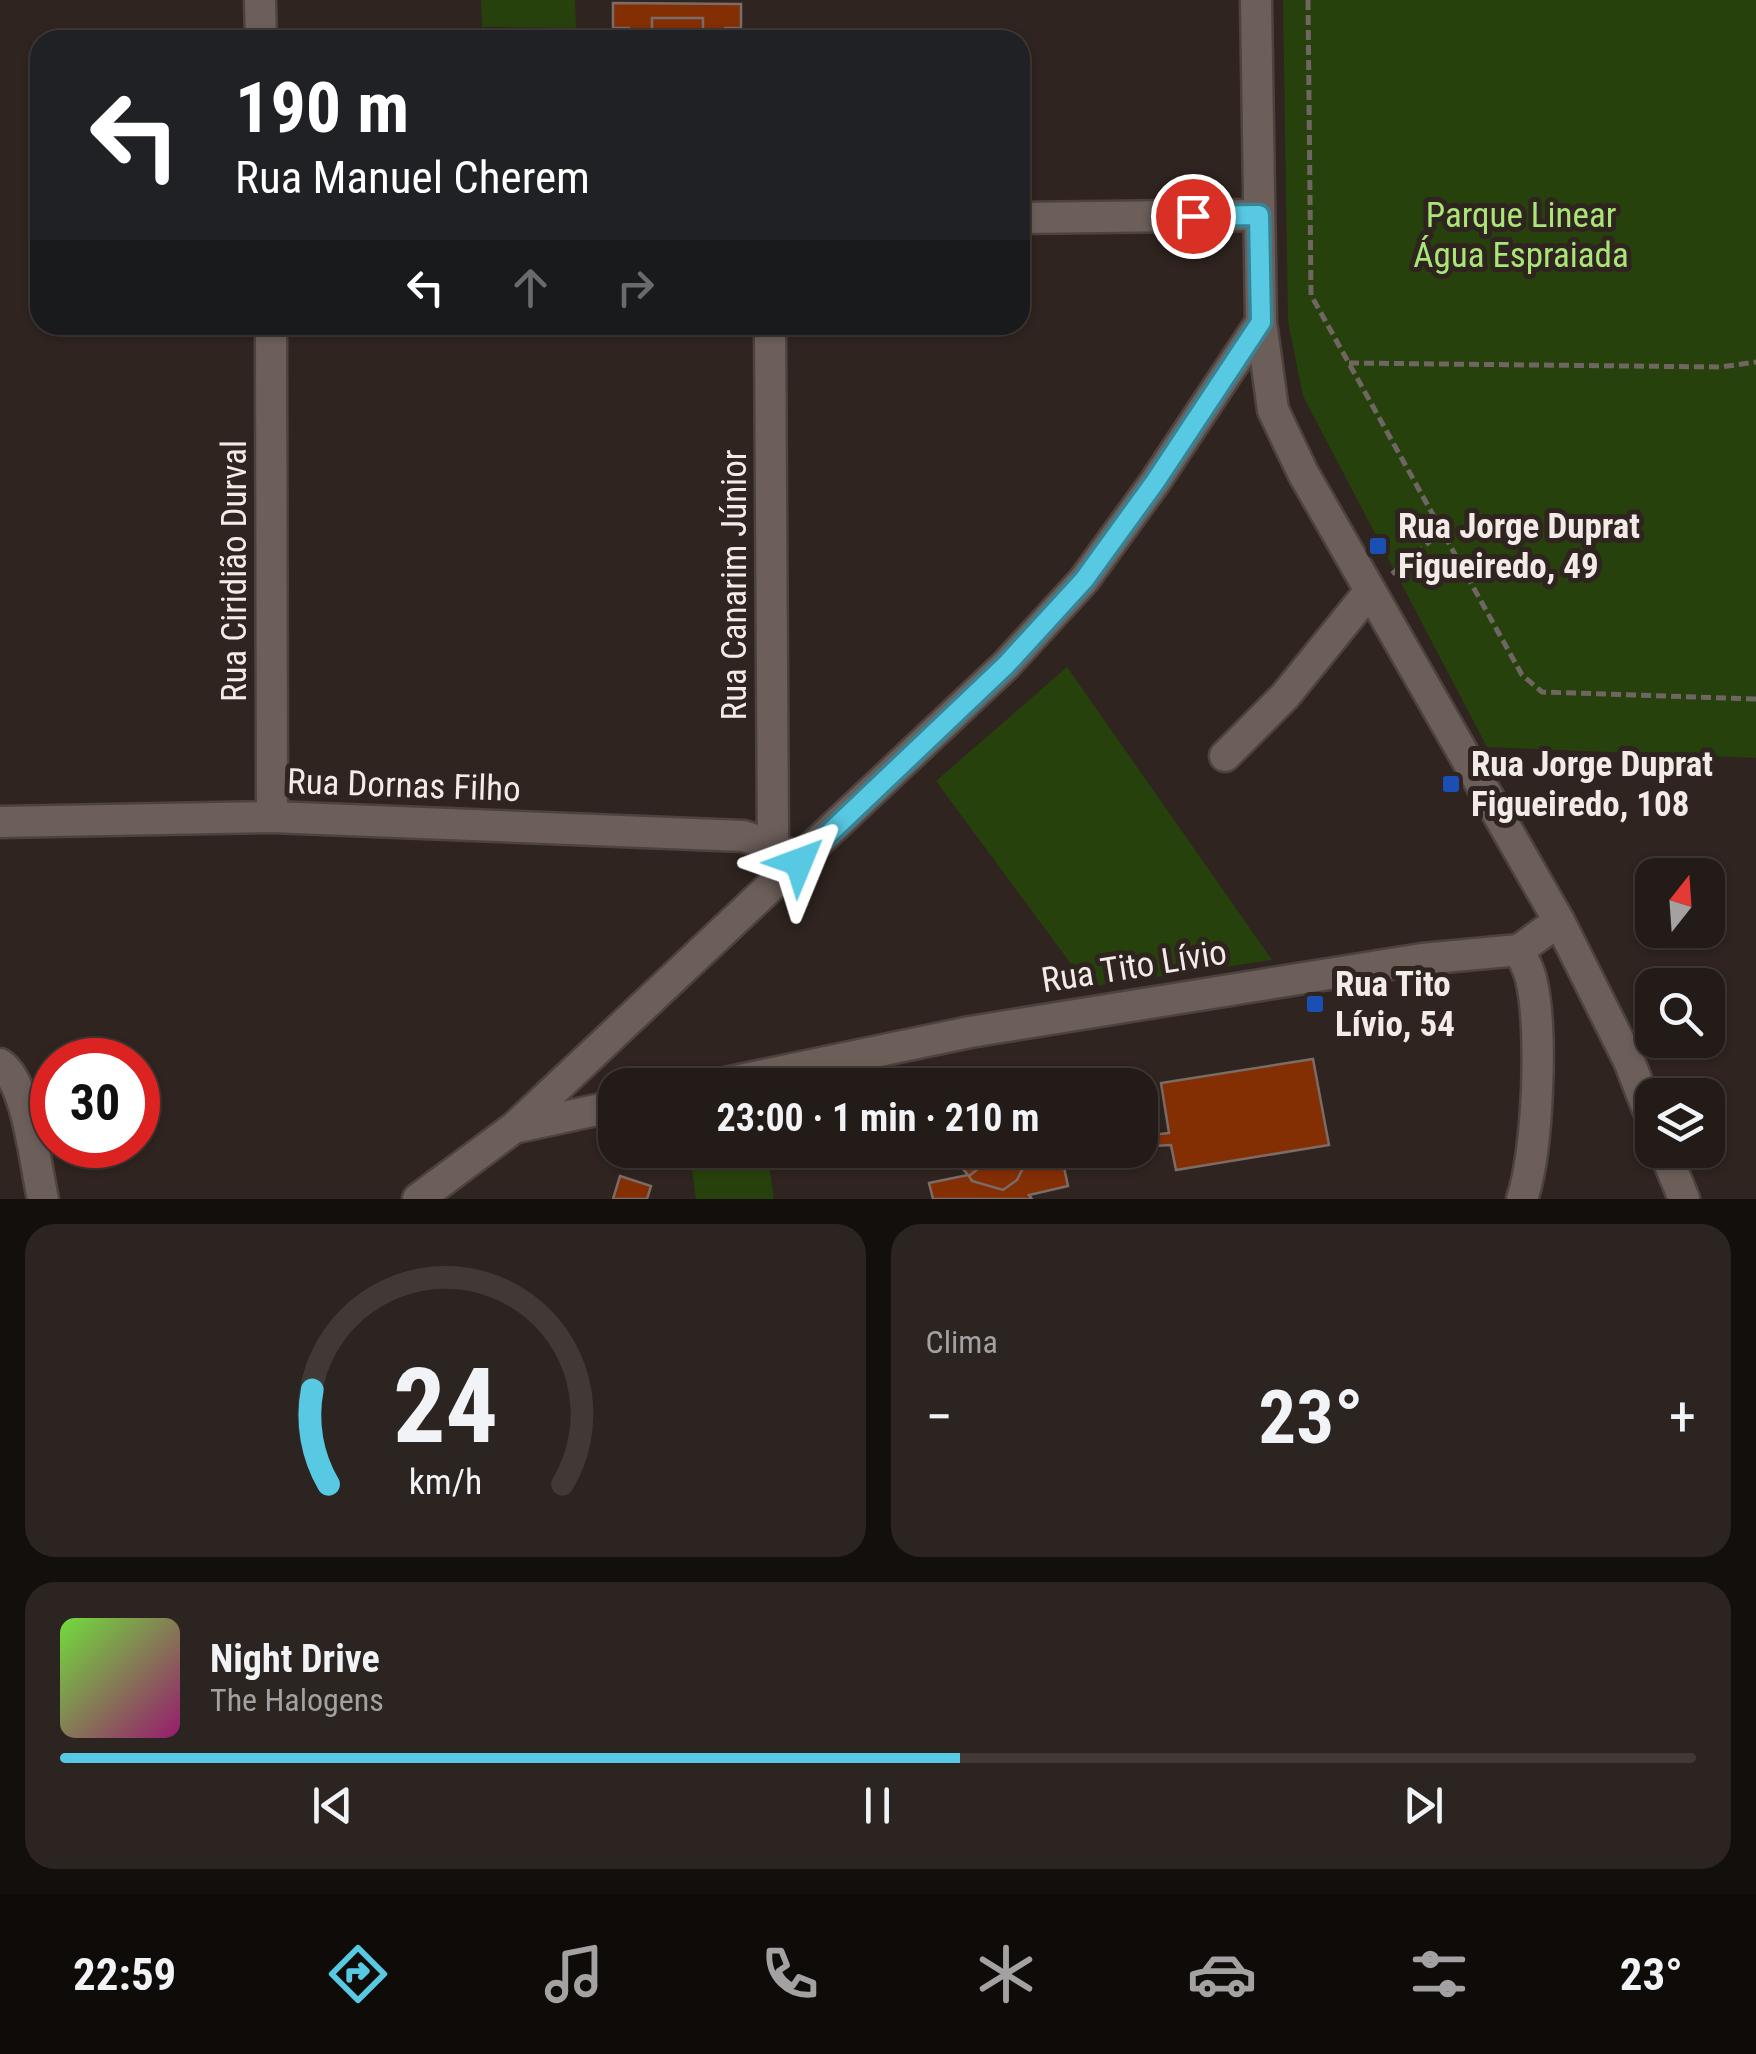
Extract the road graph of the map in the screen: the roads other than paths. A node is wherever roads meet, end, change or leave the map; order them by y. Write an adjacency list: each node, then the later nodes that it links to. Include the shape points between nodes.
1 (260, 0): 3 (street)
2 (1256, 0): 4 (street)
3 (262, 30)
4 (1259, 215): 5 (street); 6 (street)
5 (1030, 218)
6 (1261, 322): 9 (street, via 1272,410); 14 (street, via 1084,580 1006,665)
7 (270, 335): 11 (street, Rua Ciridião Durval)
8 (770, 335): 13 (street, Rua Canarim Júnior)
9 (1370, 591): 10 (street); 15 (street)
10 (1225, 756)
11 (272, 817): 12 (street, Rua Dornas Filho); 13 (street, Rua Dornas Filho, via 744,836)
12 (0, 822)
13 (773, 845): 14 (street, Rua Dornas Filho)
14 (799, 862): 21 (street)
15 (1559, 921): 16 (street); 19 (street)
16 (1519, 950): 18 (street, Rua Tito Lívio, via 1422,958 970,1032); 25 (street, via 1531,979 1536,1031 1536,1116)
17 (0, 1064): 23 (street, via 20,1091)
18 (797, 1068)
19 (1636, 1078)
20 (598, 1110): 21 (street)
21 (515, 1127): 24 (street)
22 (1671, 1168): 26 (street)
23 (43, 1199)
24 (418, 1199)
25 (1522, 1199)
26 (1684, 1199)

